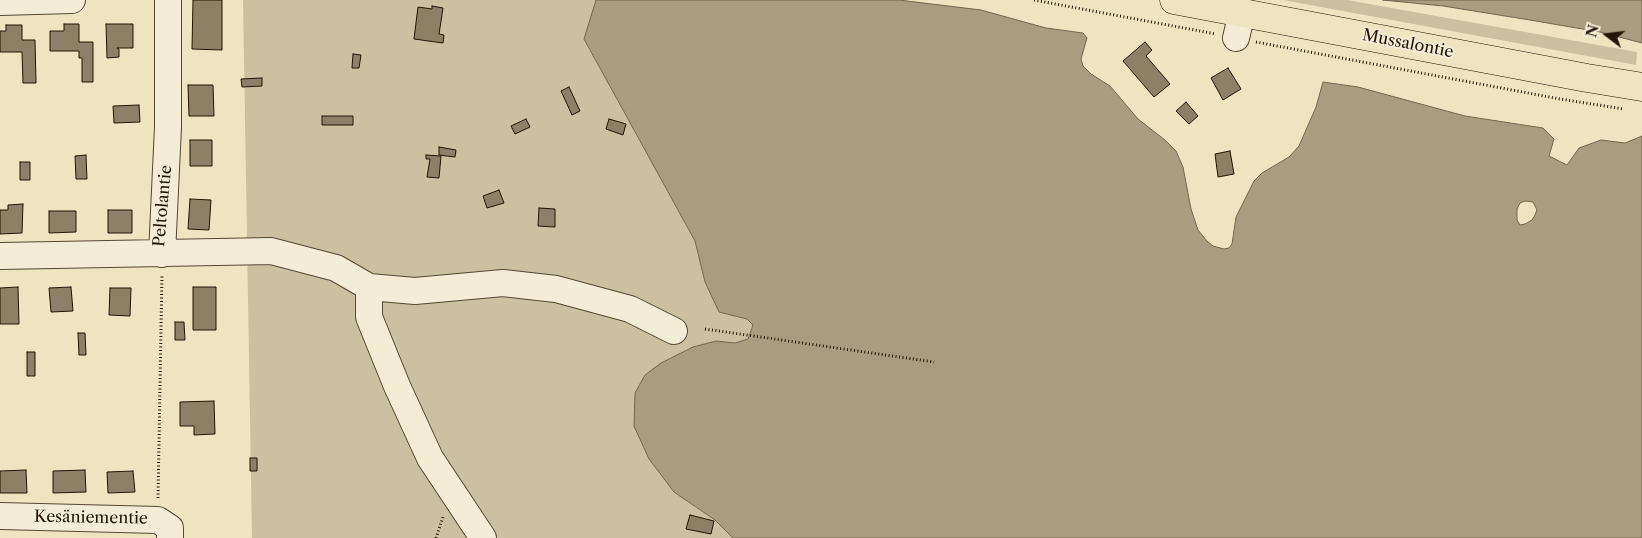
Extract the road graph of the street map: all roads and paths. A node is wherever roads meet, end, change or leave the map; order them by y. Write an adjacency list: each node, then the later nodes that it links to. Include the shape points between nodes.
1 (72, 0): 5 (street)
2 (168, 0): 9 (street, Peltolantie, via 168,127)
3 (1034, 0): 6 (path)
4 (1174, 0): 6 (main road, Mussalontie)
5 (0, 2)
6 (1239, 25): 7 (main road, Mussalontie); 8 (path, via 1560,100)
7 (1641, 87)
8 (1620, 109)
9 (162, 254): 10 (street, Peltolantie); 11 (street, via 271,251 336,268); 16 (path)
10 (0, 256)
11 (369, 287): 13 (street, via 415,292 504,283 556,289 630,309); 17 (street, via 369,317 430,458)
12 (705, 329): 14 (path)
13 (674, 331)
14 (934, 362)
15 (0, 516): 16 (street, Kesäniementie)
16 (164, 529)
17 (484, 538)

